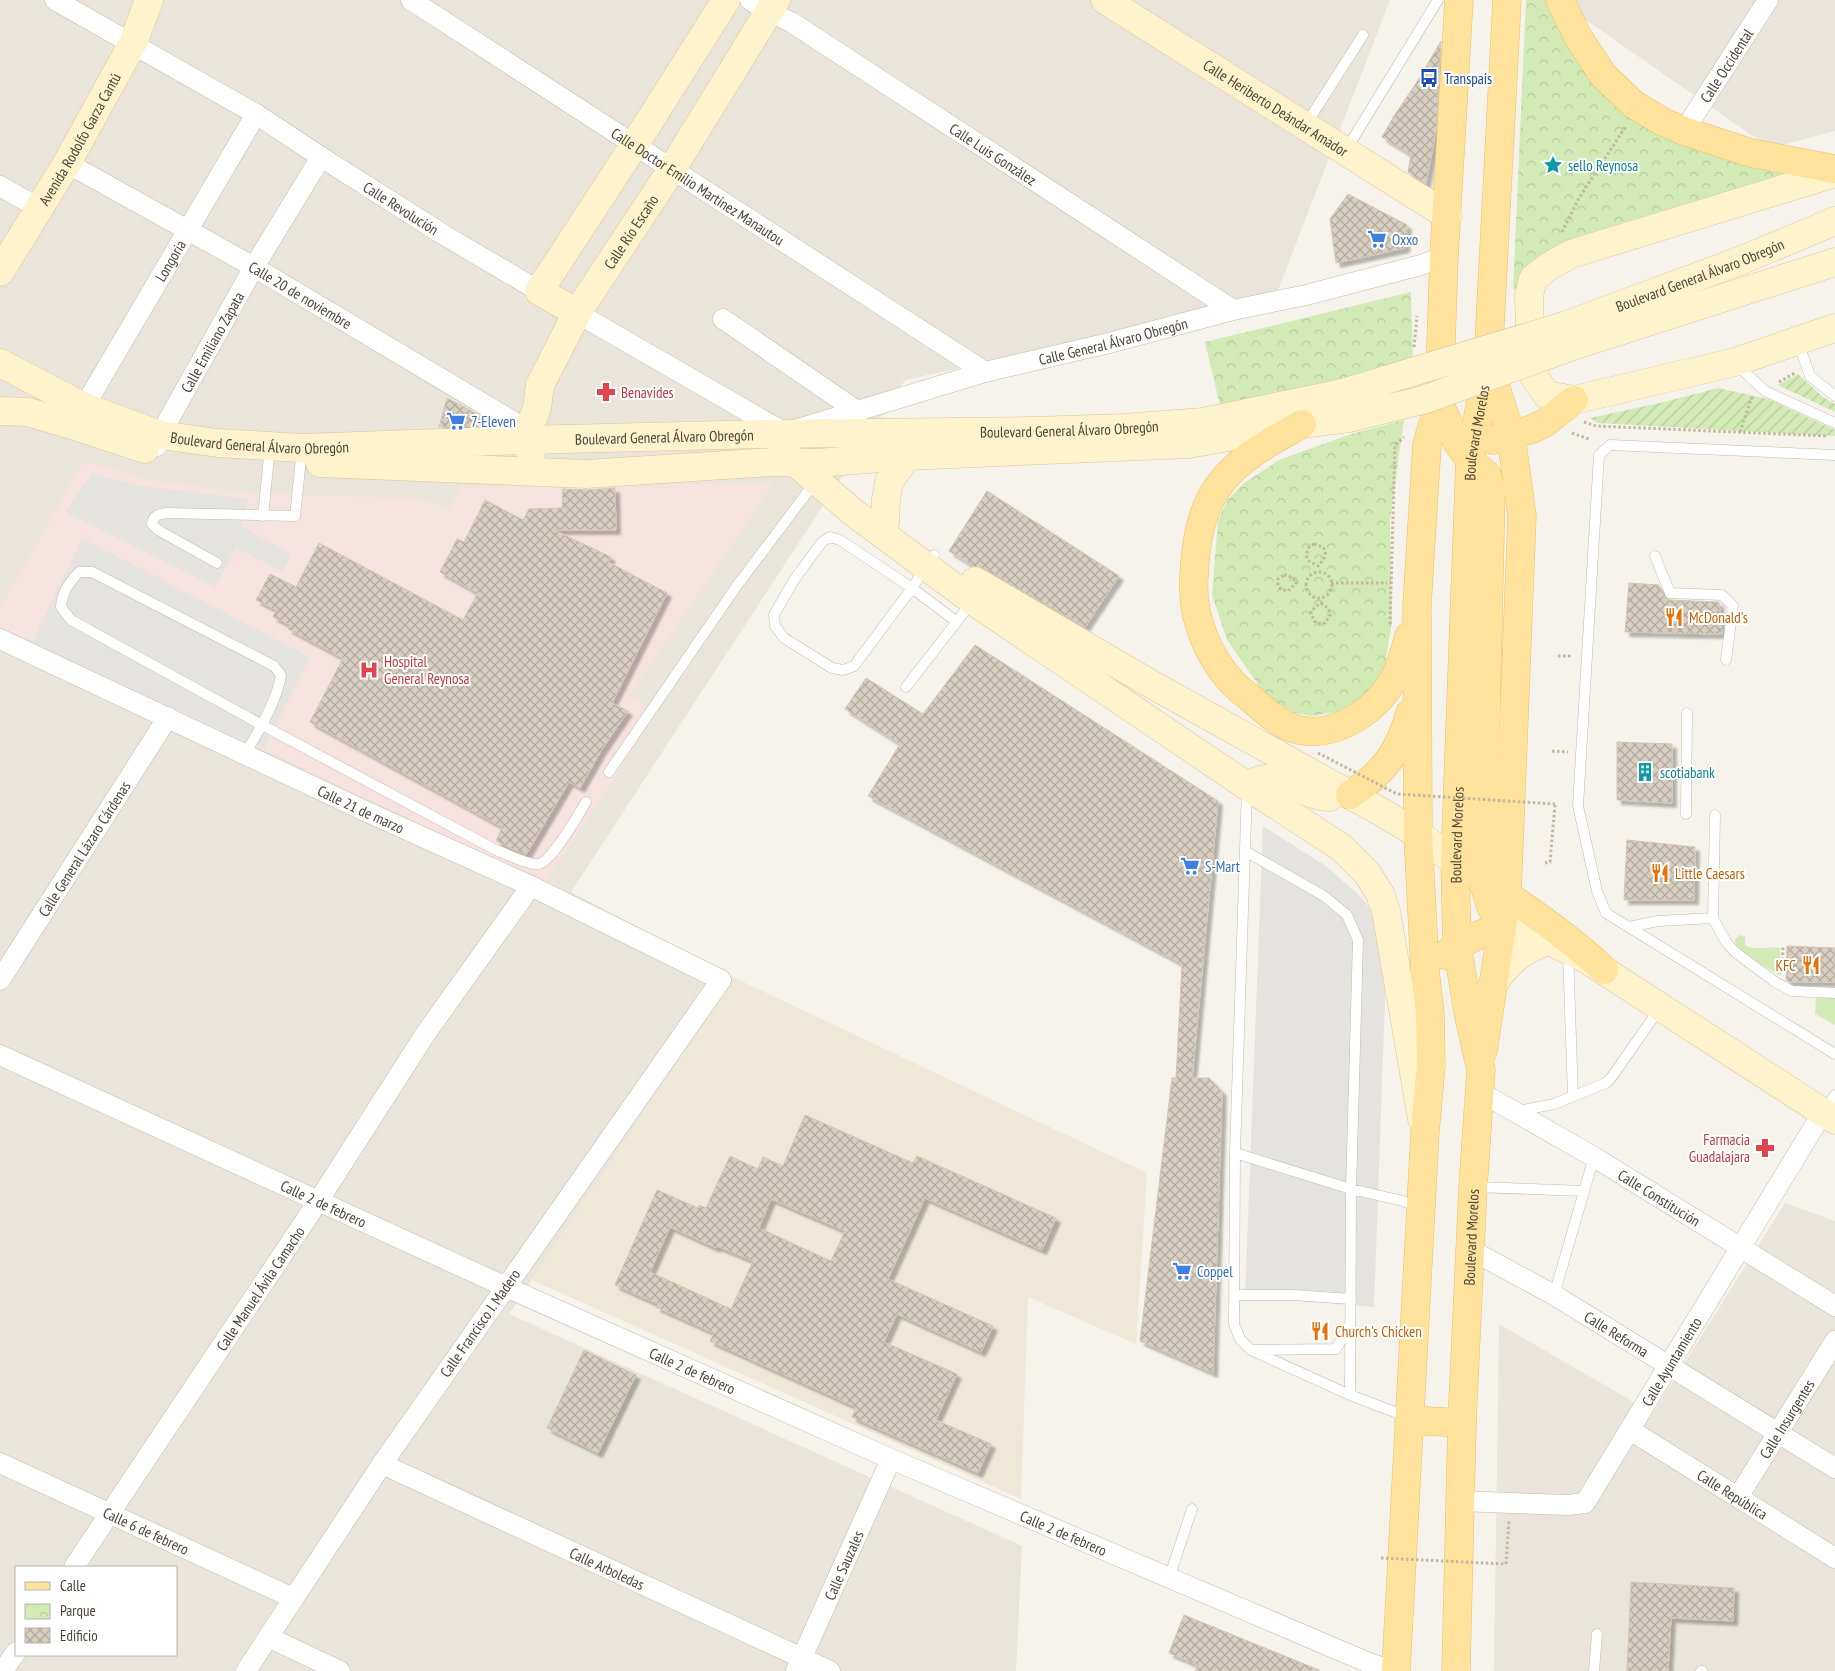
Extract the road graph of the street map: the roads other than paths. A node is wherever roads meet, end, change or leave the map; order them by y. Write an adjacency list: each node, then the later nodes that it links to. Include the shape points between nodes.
1 (55, 0): 13 (street, Calle Revolución)
2 (411, 0): 17 (street, Calle Doctor Emilio Martínez Manautou)
3 (726, 0): 17 (main road)
4 (1105, 0): 15 (main road, Calle Heriberto Deándar Amador)
5 (1438, 0): 18 (lane)
6 (1459, 0): 26 (main road)
7 (1508, 0): 40 (main road, Boulevard Morelos)
8 (1560, 0): 16 (main road, via 1578,37 1603,75 1633,104)
9 (1768, 0): 16 (street, Calle Occidental)
10 (142, 3): 13 (main road, Avenida Rodolfo Garza Cantú)
11 (765, 4): 22 (main road, Calle Río Escaño); 34 (street, Calle Luis González)
12 (1363, 35): 15 (lane)
13 (133, 44): 14 (street, Calle Revolución); 20 (main road, Avenida Rodolfo Garza Cantú)
14 (256, 114): 19 (street, Calle Revolución); 28 (street, Longoria)
15 (1304, 127): 18 (main road, Calle Heriberto Deándar Amador)
16 (1684, 131): 21 (main road, via 1751,153)
17 (635, 144): 22 (street, Calle Doctor Emilio Martínez Manautou); 33 (main road)
18 (1344, 152): 26 (main road, Calle Heriberto Deándar Amador)
19 (321, 157): 31 (street, Calle Emiliano Zapata); 33 (street, Calle Revolución)
20 (68, 163): 25 (main road, Avenida Rodolfo Garza Cantú); 28 (street, Calle 20 de noviembre)
21 (1835, 168)
22 (672, 169): 35 (main road, Calle Río Escaño); 43 (street, Calle Doctor Emilio Martínez Manautou)
23 (1835, 173): 47 (main road, via 1571,254 1533,280 1529,296 1536,378 1547,395)
24 (0, 186): 25 (street)
25 (40, 208): 32 (main road, Avenida Rodolfo Garza Cantú)
26 (1448, 216): 29 (main road)
27 (1835, 221): 38 (main road, Boulevard General Álvaro Obregón)
28 (188, 230): 31 (street, Calle 20 de noviembre); 50 (street, Longoria)
29 (1444, 256): 34 (street, Calle General Álvaro Obregón, via 1306,295); 45 (main road)
30 (1835, 262): 38 (main road, Boulevard General Álvaro Obregón)
31 (254, 267): 54 (street, Calle 20 de noviembre); 56 (street, Calle Emiliano Zapata)
32 (0, 272)
33 (539, 291): 35 (main road, Calle Revolución)
34 (1233, 310): 43 (street, Calle General Álvaro Obregón)
35 (577, 313): 53 (street, Calle Revolución); 54 (main road, Calle Río Escaño, via 540,385 537,408)
36 (723, 318): 49 (street)
37 (1835, 328): 39 (main road)
38 (1567, 336): 46 (main road, bridge)
39 (1798, 342): 41 (main road); 44 (lane, via 1810,376)
40 (1488, 362): 55 (main road); 61 (main road, Boulevard Morelos)
41 (1735, 362): 47 (main road); 51 (lane, via 1765,391)
42 (0, 363): 50 (main road, Boulevard General Álvaro Obregón)
43 (985, 372): 49 (street, Calle General Álvaro Obregón)
44 (1835, 396)
45 (1440, 403): 61 (main road, via 1457,442); 71 (main road, via 1427,444)
46 (1346, 405): 52 (main road, Boulevard General Álvaro Obregón); 53 (main road, Boulevard General Álvaro Obregón, via 1124,428 1033,431)
47 (1576, 410): 55 (main road)
48 (0, 411): 50 (main road)
49 (857, 411): 53 (street, Calle General Álvaro Obregón)
50 (78, 416): 56 (main road, Boulevard General Álvaro Obregón)
51 (1835, 423)
52 (1302, 424): 60 (main road, Boulevard General Álvaro Obregón, via 1189,444); 71 (main road, via 1244,458 1219,484 1205,512 1198,536 1193,580 1196,610 1204,636 1222,670 1259,707 1288,725 1299,730 1318,731 1336,727 1364,712 1393,679 1402,663)
53 (766, 427): 54 (main road, Boulevard General Álvaro Obregón); 62 (main road)
54 (527, 435): 58 (main road, Boulevard General Álvaro Obregón); 63 (main road)
55 (1511, 436): 61 (main road, via 1488,441); 93 (main road, via 1522,516)
56 (157, 444): 57 (main road, Boulevard General Álvaro Obregón)
57 (269, 454): 58 (main road, Boulevard General Álvaro Obregón); 64 (lane)
58 (301, 455): 63 (main road, Boulevard General Álvaro Obregón); 64 (lane, via 295,516)
59 (1835, 455): 96 (lane, via 1610,445 1599,455 1578,806 1597,891 1606,913)
60 (907, 456): 62 (main road, Boulevard General Álvaro Obregón); 65 (main road, via 889,482)
61 (1470, 460): 90 (main road, Boulevard Morelos); 91 (main road, via 1487,475 1491,491)
62 (810, 469): 63 (main road, Boulevard General Álvaro Obregón, via 763,463 586,474); 65 (main road); 67 (main road, via 854,513); 82 (lane, via 736,588)
63 (540, 473)
64 (263, 516): 68 (lane, via 167,513 153,519 152,524 158,530)
65 (886, 523): 67 (main road)
66 (1655, 556): 74 (lane, via 1670,593 1722,595 1733,606)
67 (930, 560): 69 (lane); 70 (main road)
68 (217, 563)
69 (912, 588): 69 (lane, via 854,666 843,670 832,668 784,638 775,626 774,615 794,580 822,542 830,537 840,540); 72 (lane)
70 (978, 594): 72 (lane); 75 (main road); 83 (main road)
71 (1417, 605): 76 (main road)
72 (957, 622): 77 (lane)
73 (0, 639): 79 (street, Calle 21 de marzo)
74 (1726, 660)
75 (1151, 684): 83 (main road, via 1173,712 1234,761); 84 (main road)
76 (1417, 685): 84 (main road, via 1396,751 1374,778); 88 (main road)
77 (906, 687)
78 (1687, 714): 86 (lane)
79 (168, 717): 81 (street, Calle 21 de marzo); 101 (street, Calle General Lázaro Cárdenas)
80 (262, 725): 80 (lane, via 71,620 60,607 68,583 79,572 92,572 274,666 281,675 280,684); 81 (lane); 85 (lane, via 494,849 532,863 546,860 566,836)
81 (244, 754): 92 (street, Calle 21 de marzo)
82 (609, 772)
83 (1246, 786): 84 (main road, via 1272,779 1320,797); 89 (lane); 112 (main road, via 1342,848 1367,873 1380,894 1386,911)
84 (1350, 795): 88 (main road)
85 (586, 802)
86 (1686, 814)
87 (1715, 816): 94 (lane)
88 (1418, 834): 90 (main road); 99 (main road)
89 (1245, 851): 113 (lane); 116 (lane, via 1324,896 1347,915 1358,940)
90 (1455, 862): 91 (main road); 98 (main road, Boulevard Morelos)
91 (1482, 878): 93 (main road); 95 (main road, via 1491,907)
92 (531, 886): 102 (street, Calle 21 de marzo); 118 (street, Calle Manuel Ávila Camacho, via 426,1033)
93 (1507, 895): 95 (main road); 100 (main road, via 1558,931)
94 (1713, 918): 96 (lane, via 1658,921); 104 (lane, via 1734,952 1783,986 1792,991)
95 (1502, 926): 97 (main road, via 1531,932); 98 (main road); 103 (main road)
96 (1629, 927): 106 (lane)
97 (1559, 945): 100 (main road); 103 (main road, via 1532,946 1502,970); 109 (lane)
98 (1457, 946): 99 (main road); 108 (main road, Boulevard Morelos)
99 (1425, 970): 112 (main road, via 1431,1065)
100 (1604, 970): 105 (main road)
101 (0, 980)
102 (720, 980): 122 (street, Calle Francisco I. Madero)
103 (1492, 986): 108 (main road)
104 (1835, 992)
105 (1661, 1007): 109 (lane, via 1611,1078); 110 (main road)
106 (1835, 1054)
107 (0, 1055): 118 (street, Calle 2 de febrero)
108 (1480, 1081): 111 (street, Calle Constitución); 115 (main road, Boulevard Morelos)
109 (1573, 1096): 111 (lane, via 1546,1107)
110 (1831, 1109): 120 (street, Calle Ayuntamiento)
111 (1514, 1112): 114 (street, Calle Constitución)
112 (1425, 1132): 119 (main road)
113 (1235, 1153): 116 (lane); 123 (lane)
114 (1594, 1157): 117 (lane); 120 (street, Calle Constitución)
115 (1473, 1187): 117 (lane); 121 (main road, Boulevard Morelos)
116 (1352, 1189): 119 (lane); 125 (lane)
117 (1584, 1191): 124 (lane)
118 (319, 1200): 122 (street, Calle 2 de febrero); 143 (street, Calle Manuel Ávila Camacho)
119 (1422, 1208): 132 (main road)
120 (1740, 1248): 126 (street, Calle Constitución); 130 (street, Calle Ayuntamiento)
121 (1471, 1250): 124 (street, Calle Reforma); 133 (main road, Boulevard Morelos)
122 (506, 1287): 136 (street, Calle 2 de febrero); 138 (street, Calle Francisco I. Madero)
123 (1235, 1294): 125 (lane); 129 (lane, via 1234,1324 1240,1339)
124 (1554, 1295): 130 (street, Calle Reforma)
125 (1351, 1299): 127 (lane)
126 (1835, 1306)
127 (1350, 1324): 129 (lane, via 1336,1349); 131 (lane)
128 (1835, 1341): 135 (street, Calle Insurgentes)
129 (1251, 1350): 131 (lane)
130 (1670, 1366): 134 (street, Calle Ayuntamiento); 135 (street, Calle Reforma)
131 (1350, 1396): 132 (lane)
132 (1409, 1420): 133 (main road); 156 (main road)
133 (1462, 1423): 141 (main road, Boulevard Morelos)
134 (1630, 1430): 140 (street, Calle República); 141 (street, Calle Ayuntamiento, via 1585,1503)
135 (1778, 1433): 139 (street, Calle Reforma); 140 (street, Calle Insurgentes)
136 (891, 1459): 146 (street, Calle 2 de febrero); 151 (street, Calle Sauzales)
137 (0, 1463): 143 (street, Calle 6 de febrero)
138 (382, 1464): 147 (street, Calle Francisco I. Madero); 151 (street, Calle Arboledas)
139 (1835, 1468)
140 (1738, 1497): 144 (street, Calle República)
141 (1459, 1501): 157 (main road, Boulevard Morelos)
142 (1192, 1509): 146 (lane)
143 (111, 1514): 145 (street, Calle Manuel Ávila Camacho); 147 (street, Calle 6 de febrero)
144 (1835, 1558)
145 (75, 1566)
146 (1169, 1578): 156 (street, Calle 2 de febrero)
147 (293, 1598): 149 (street, Calle Francisco I. Madero)
148 (1597, 1634): 158 (lane)
149 (268, 1637): 153 (street, Calle Francisco I. Madero); 154 (street)
150 (15, 1653): 152 (street)
151 (799, 1665): 155 (street, Calle Arboledas)
152 (3, 1671)
153 (246, 1671)
154 (340, 1671)
155 (830, 1671)
156 (1394, 1671)
157 (1456, 1671)
158 (1594, 1671)

